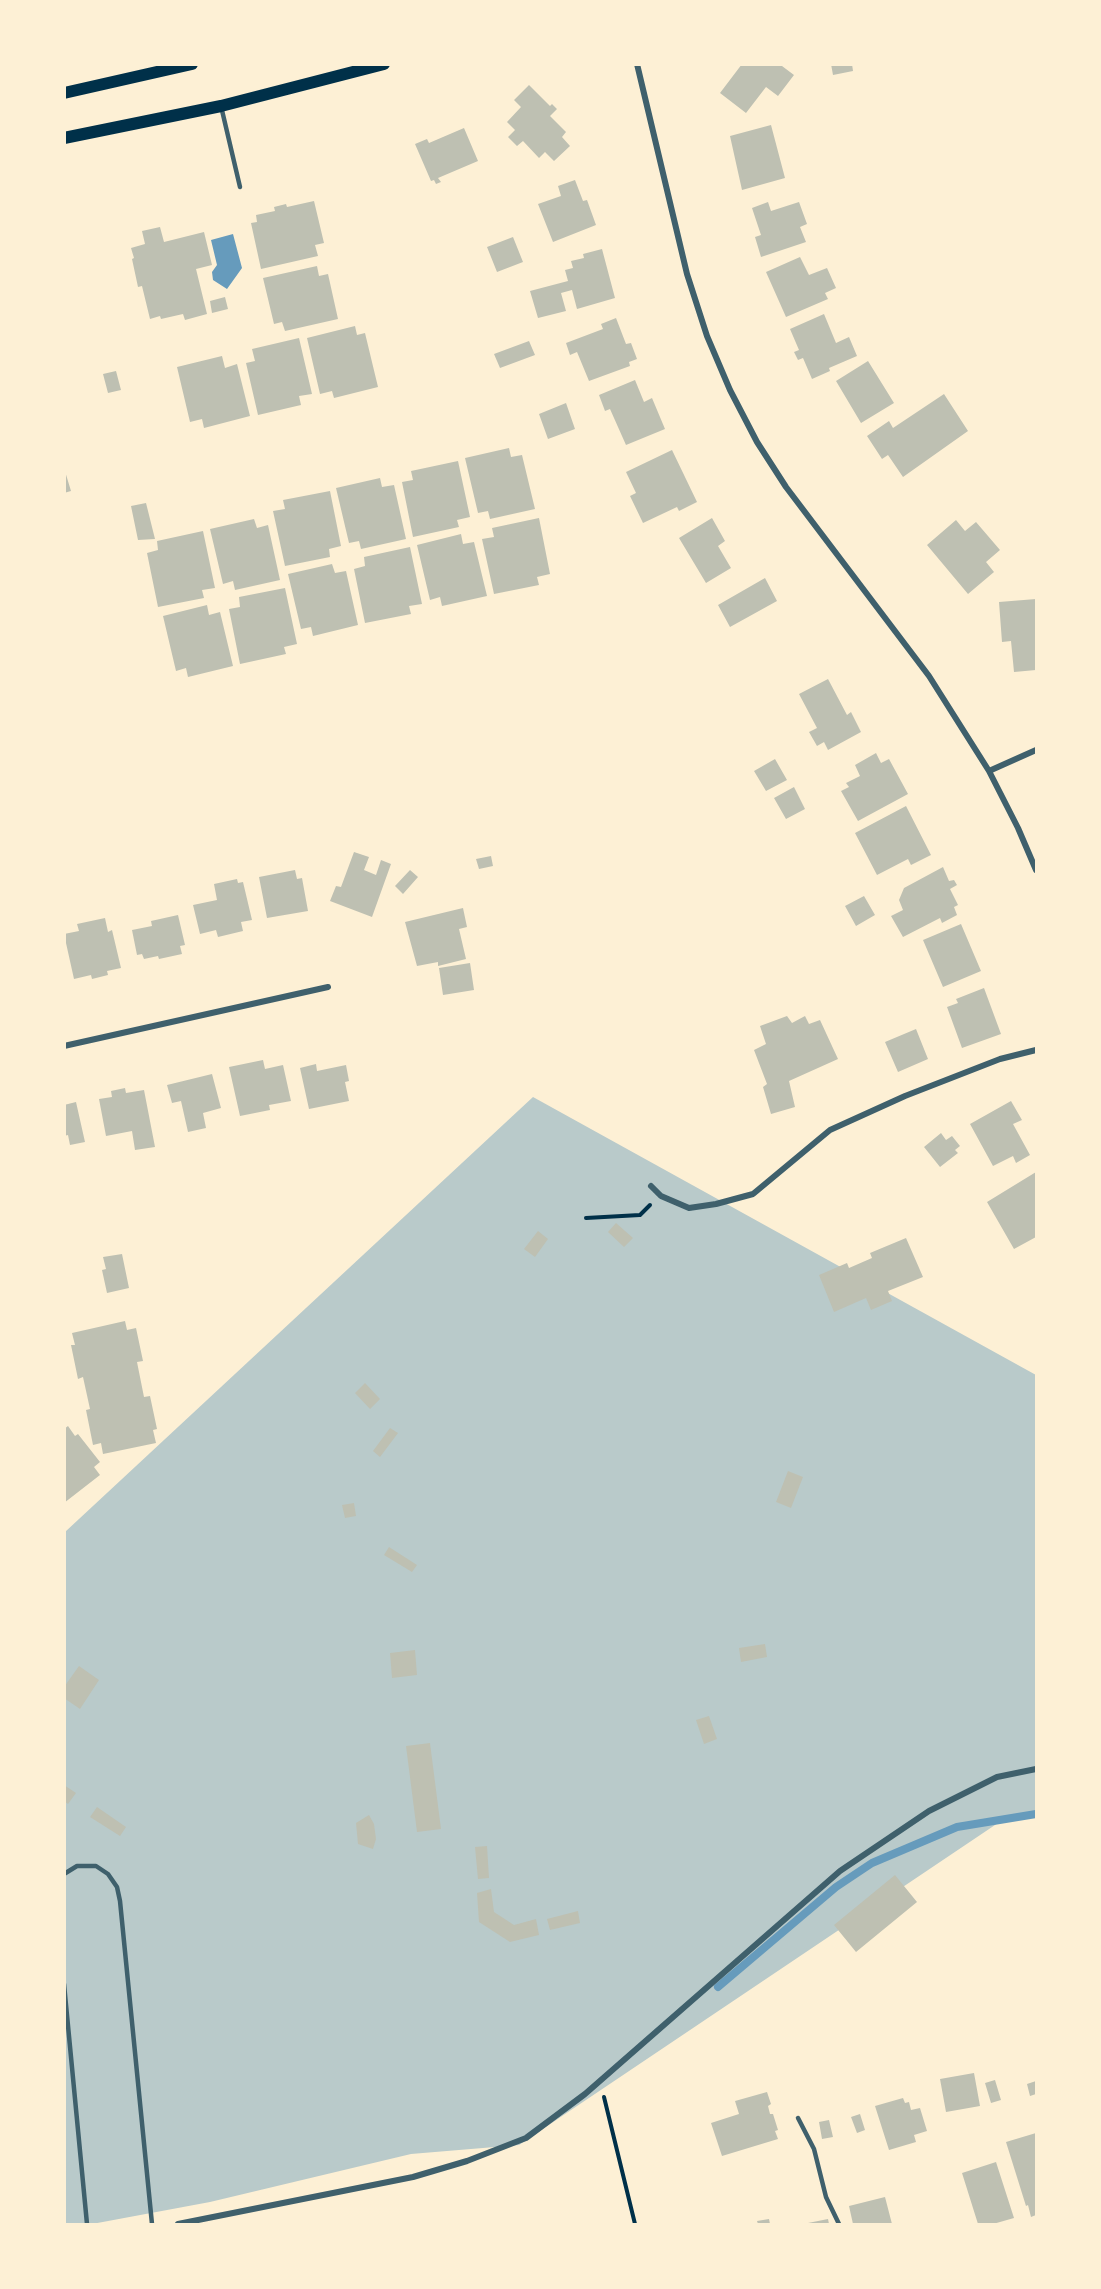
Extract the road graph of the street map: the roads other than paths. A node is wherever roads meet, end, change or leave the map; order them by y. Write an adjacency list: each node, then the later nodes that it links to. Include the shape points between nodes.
1 (192, 64): 4 (main road)
2 (384, 64): 5 (main road)
3 (637, 64): 9 (street, via 687,274 730,390 786,487 929,676)
4 (64, 93)
5 (221, 106): 6 (main road); 7 (lane)
6 (64, 138)
7 (240, 187)
8 (1036, 750): 9 (street)
9 (989, 771): 10 (street)
10 (1036, 870)
11 (328, 987): 12 (street)
12 (64, 1046)
13 (1036, 1050): 14 (street, via 1000,1059 830,1130 753,1194 689,1208 661,1196)
14 (651, 1186)
15 (1036, 1769): 21 (street, via 997,1777 929,1811 840,1871 594,2087 526,2138 413,2177)
16 (64, 1874): 20 (lane, via 77,1866 96,1866 117,1887)
17 (64, 1984): 19 (lane)
18 (798, 2118): 22 (lane, via 814,2149 826,2197)
19 (87, 2224)
20 (152, 2224)
21 (178, 2224)
22 (839, 2224)

